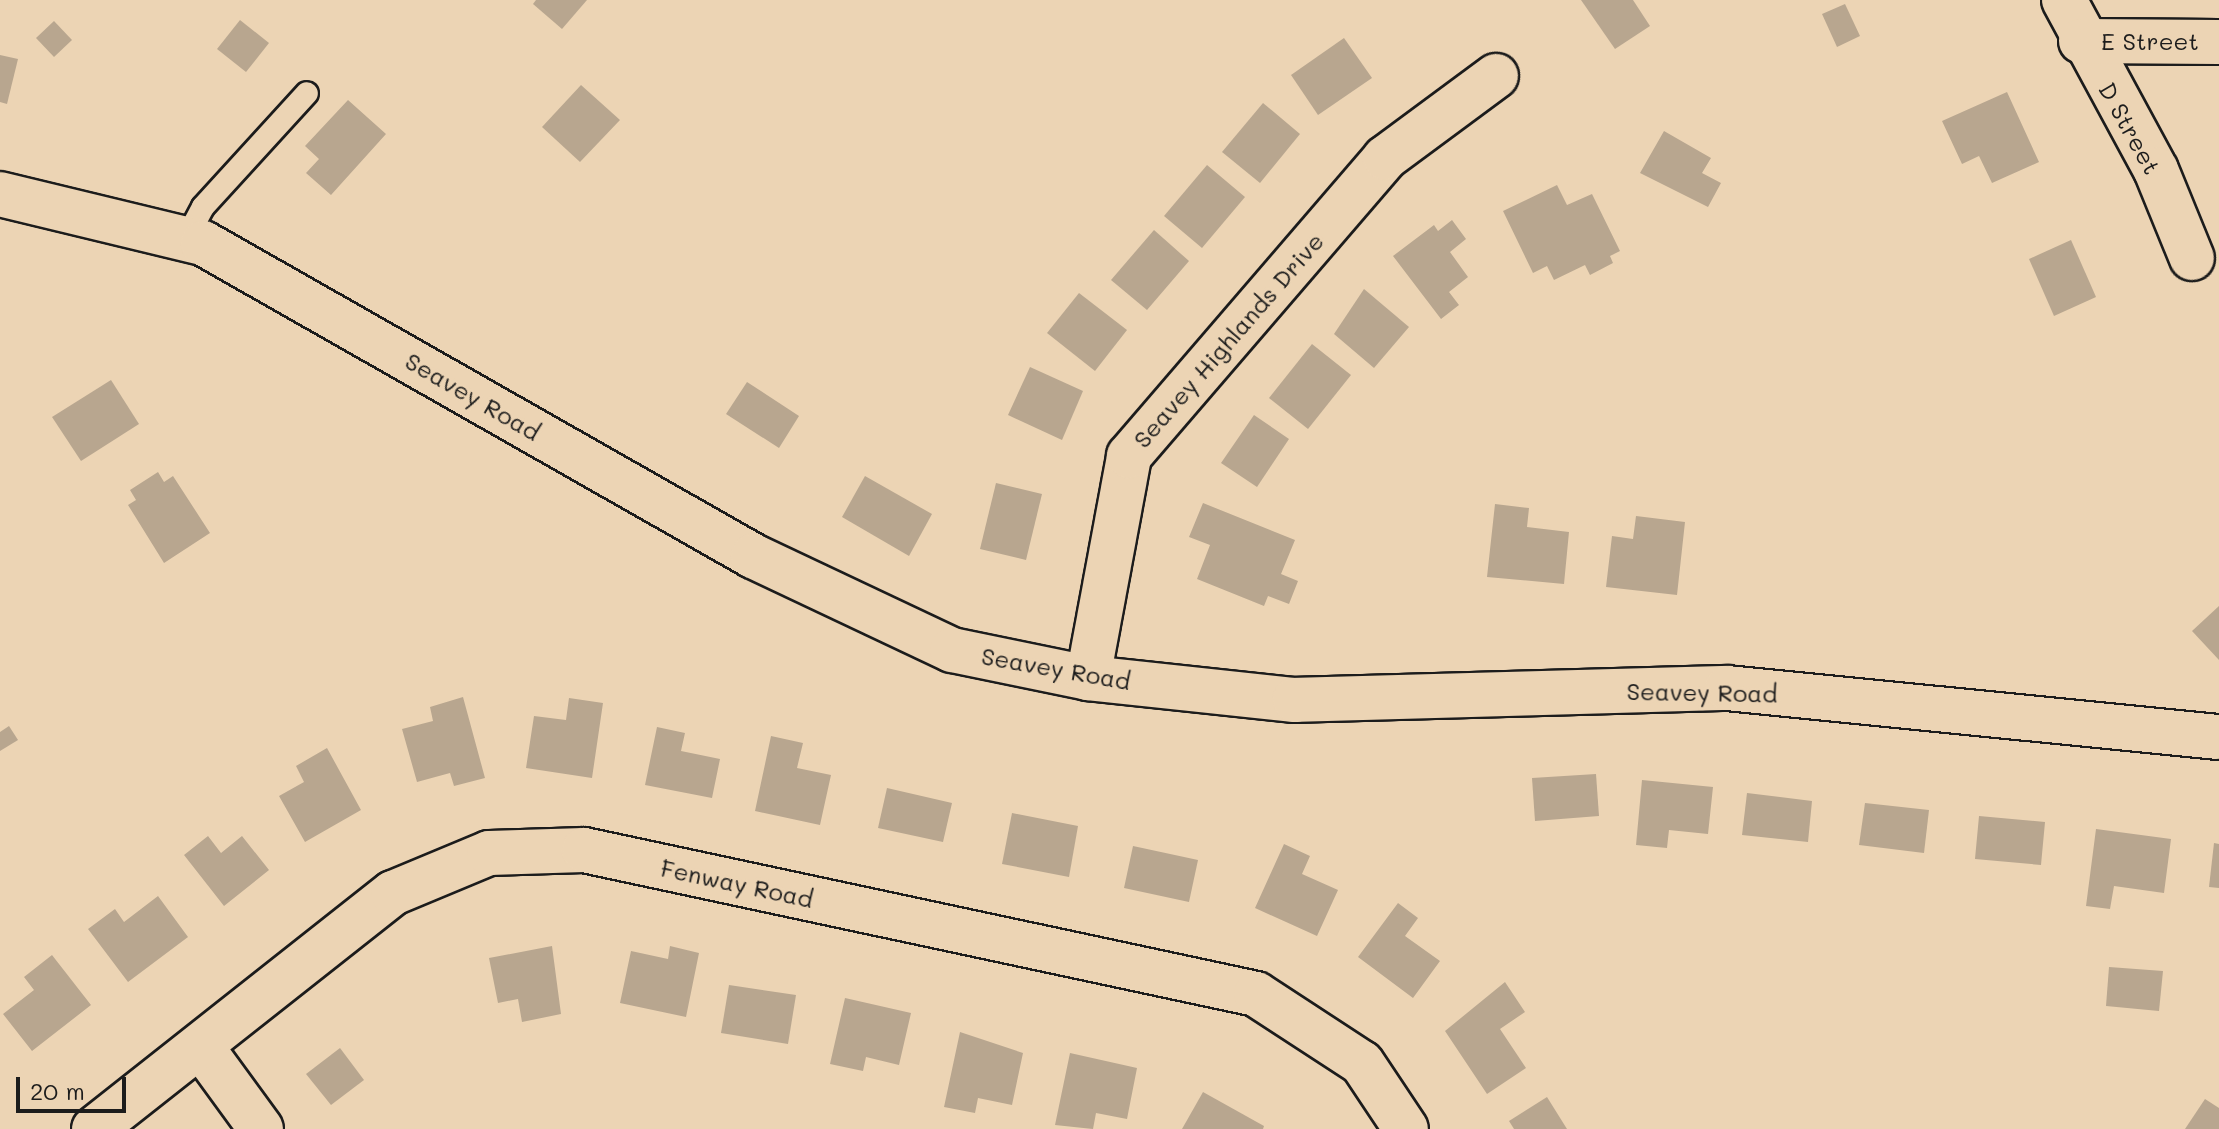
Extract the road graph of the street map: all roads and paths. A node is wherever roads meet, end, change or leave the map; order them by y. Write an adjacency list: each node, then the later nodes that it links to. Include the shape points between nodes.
1 (2064, 0): 2 (street, D Street)
2 (2081, 41): 3 (street, E Street); 8 (street, D Street, via 2156,170)
3 (2219, 42)
4 (1496, 76): 9 (street, Seavey Highlands Drive, via 1385,158 1129,456)
5 (307, 93): 7 (lane, via 203,207)
6 (0, 194): 7 (street, Seavey Road)
7 (186, 239): 9 (street, Seavey Road, via 203,243 753,556 952,650)
8 (2192, 258)
9 (1088, 678): 10 (street, Seavey Road, via 1295,700 1727,688)
10 (2219, 737)
11 (202, 1048): 12 (street, Fenway Road); 13 (street); 14 (street, Fenway Road, via 393,893 489,853 584,850 1256,994 1362,1063)
12 (94, 1129)
13 (261, 1129)
14 (1406, 1129)

